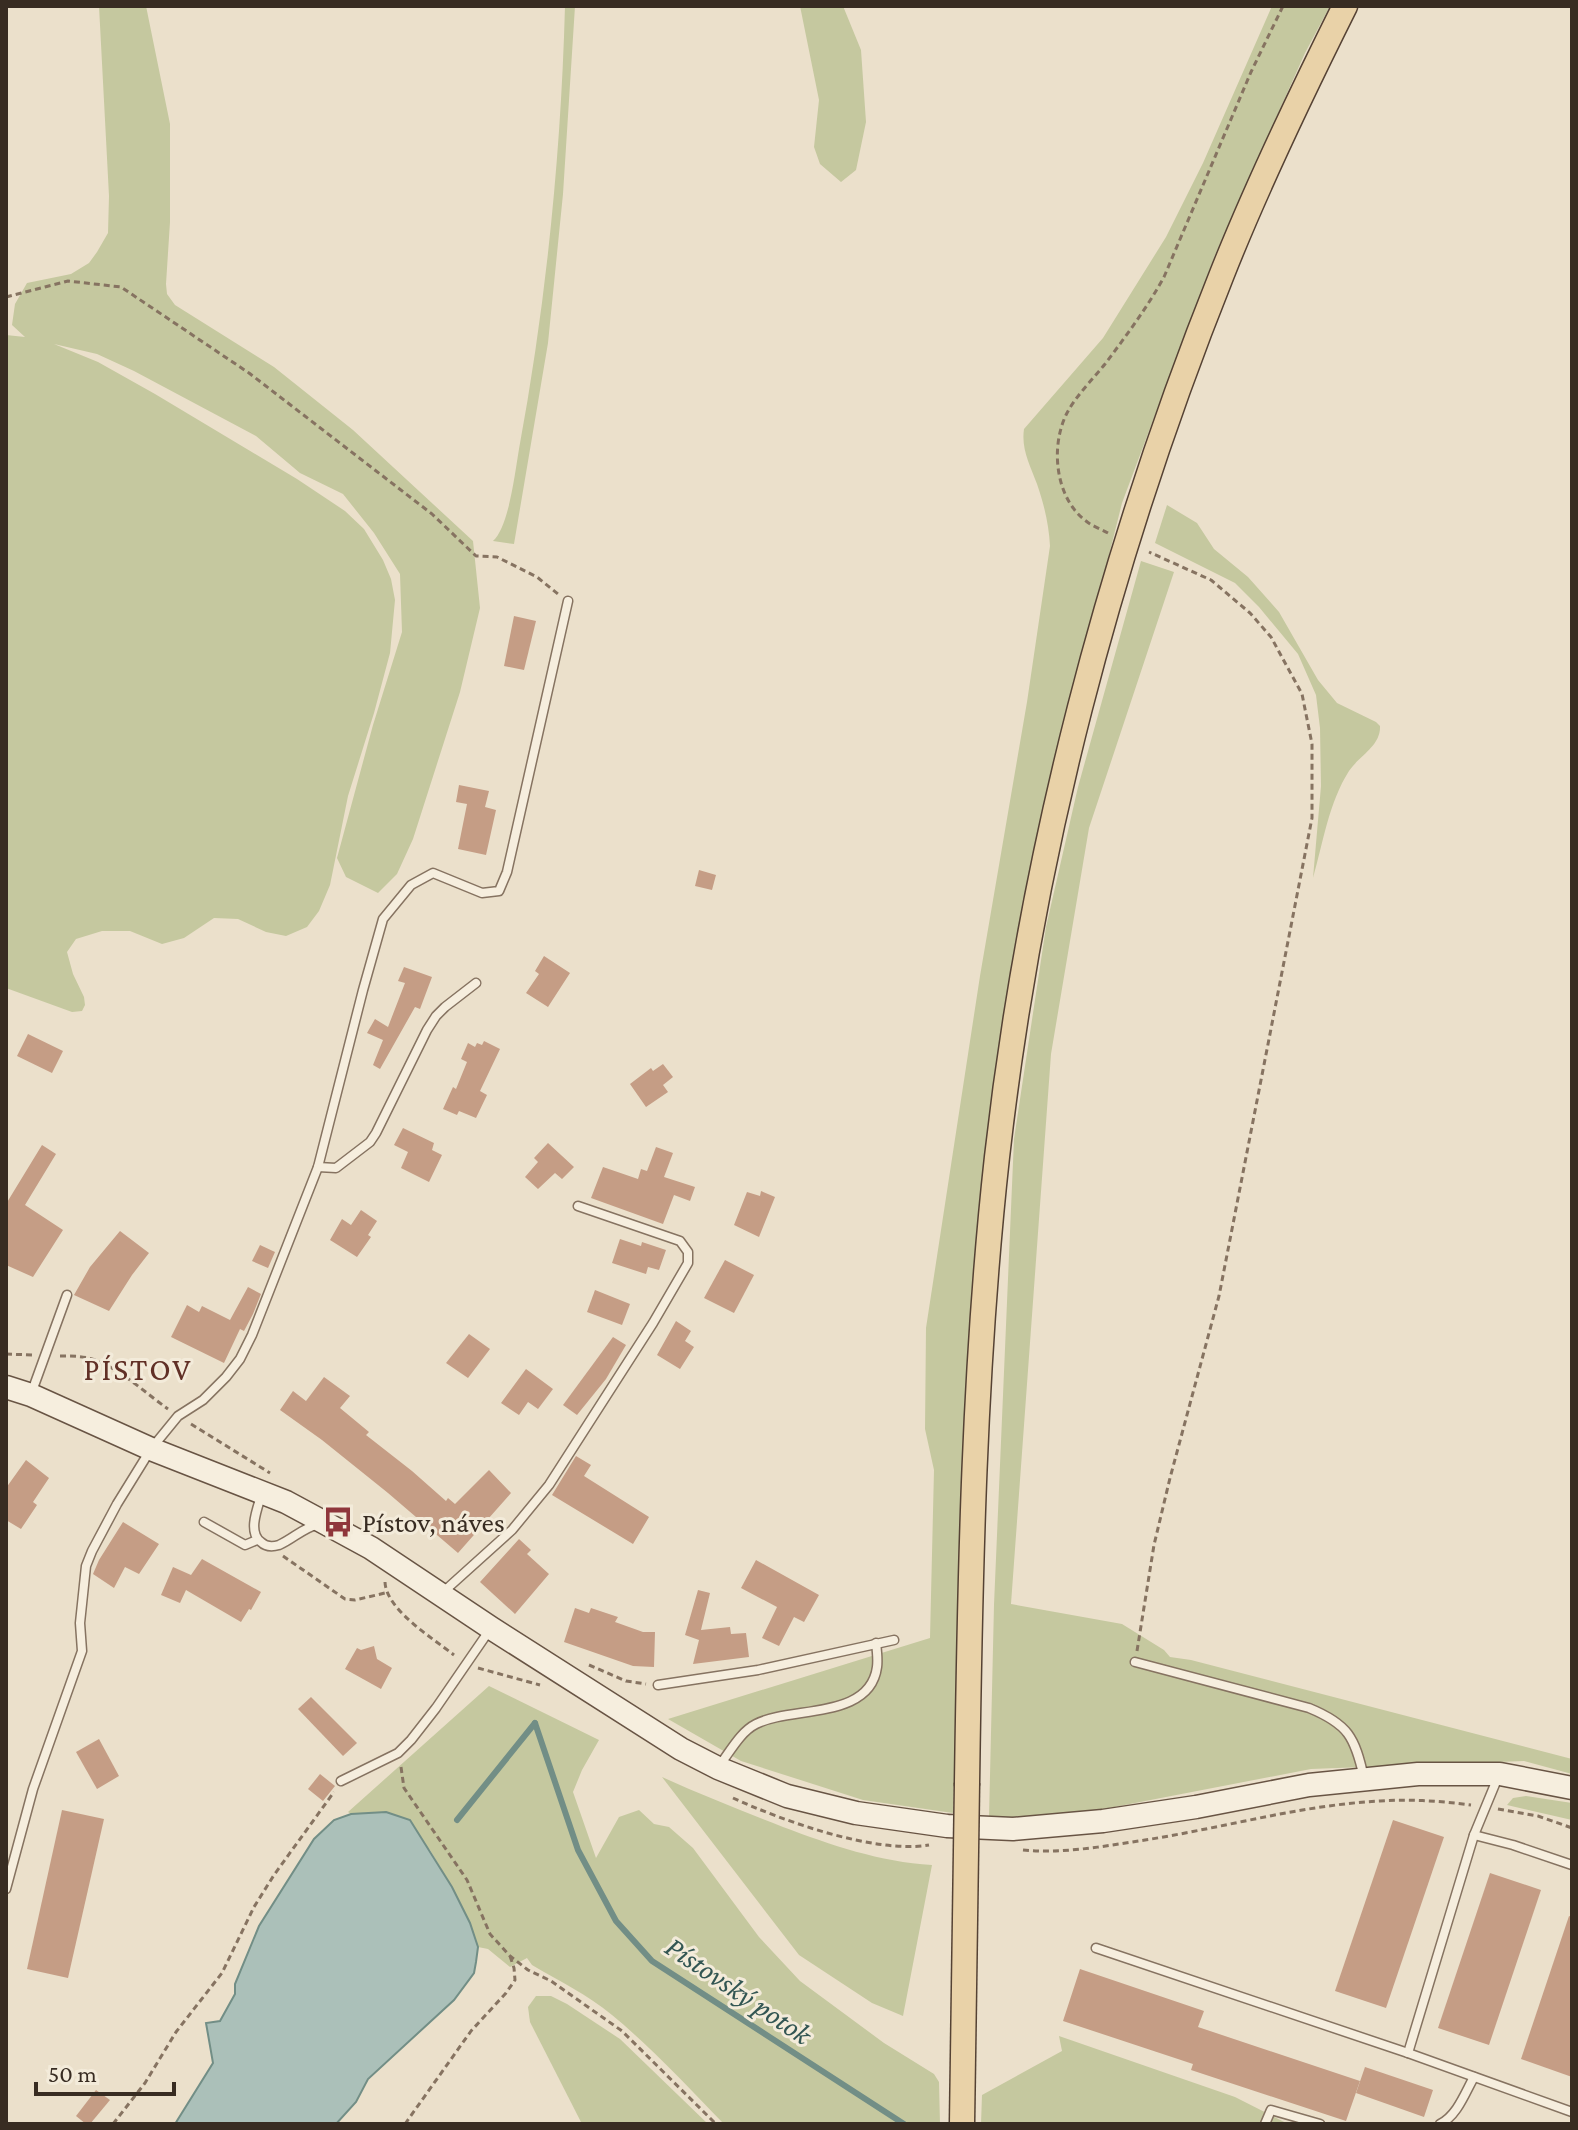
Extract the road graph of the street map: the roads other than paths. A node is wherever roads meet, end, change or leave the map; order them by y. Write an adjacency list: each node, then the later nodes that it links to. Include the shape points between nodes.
1 (1345, 6): 32 (main road, bridge, via 1274,153 1181,380 1097,644 1034,914 997,1155 980,1330 970,1550)
2 (568, 601): 4 (lane, via 499,891 482,893 433,873 411,885 383,919)
3 (476, 983): 4 (lane, via 436,1016 370,1142 336,1168)
4 (318, 1167): 9 (lane, via 240,1359 203,1400 178,1416)
5 (578, 1206): 14 (lane, via 680,1241 688,1263 549,1485 512,1530)
6 (67, 1295): 8 (lane)
7 (6, 1387): 8 (street)
8 (31, 1395): 9 (street)
9 (151, 1449): 10 (street); 27 (lane, via 86,1566 82,1651 33,1789)
10 (262, 1492): 12 (street); 13 (lane)
11 (204, 1522): 13 (lane, via 245,1545)
12 (325, 1523): 13 (lane, via 277,1546); 14 (street)
13 (257, 1540)
14 (440, 1595): 15 (street)
15 (491, 1628): 20 (street); 23 (lane, via 411,1740 398,1753)
16 (894, 1640): 17 (lane)
17 (876, 1643): 19 (lane, via 758,1670); 20 (lane, via 877,1667 862,1695 827,1709 754,1725)
18 (1135, 1662): 22 (lane, via 1331,1717 1358,1750)
19 (658, 1685)
20 (718, 1768): 22 (street, via 787,1796 856,1813 1013,1829 1103,1821)
21 (1500, 1774): 22 (street); 24 (street); 25 (lane)
22 (1364, 1778)
23 (341, 1781)
24 (1572, 1788)
25 (1474, 1835): 26 (lane); 29 (lane)
26 (1572, 1865)
27 (6, 1889)
28 (1096, 1948): 29 (lane)
29 (1408, 2053): 30 (lane)
30 (1474, 2077): 31 (lane); 35 (lane, via 1454,2113)
31 (1572, 2112)
32 (962, 2124)
33 (1265, 2124): 34 (lane, via 1271,2110)
34 (1320, 2124)
35 (1440, 2124)

